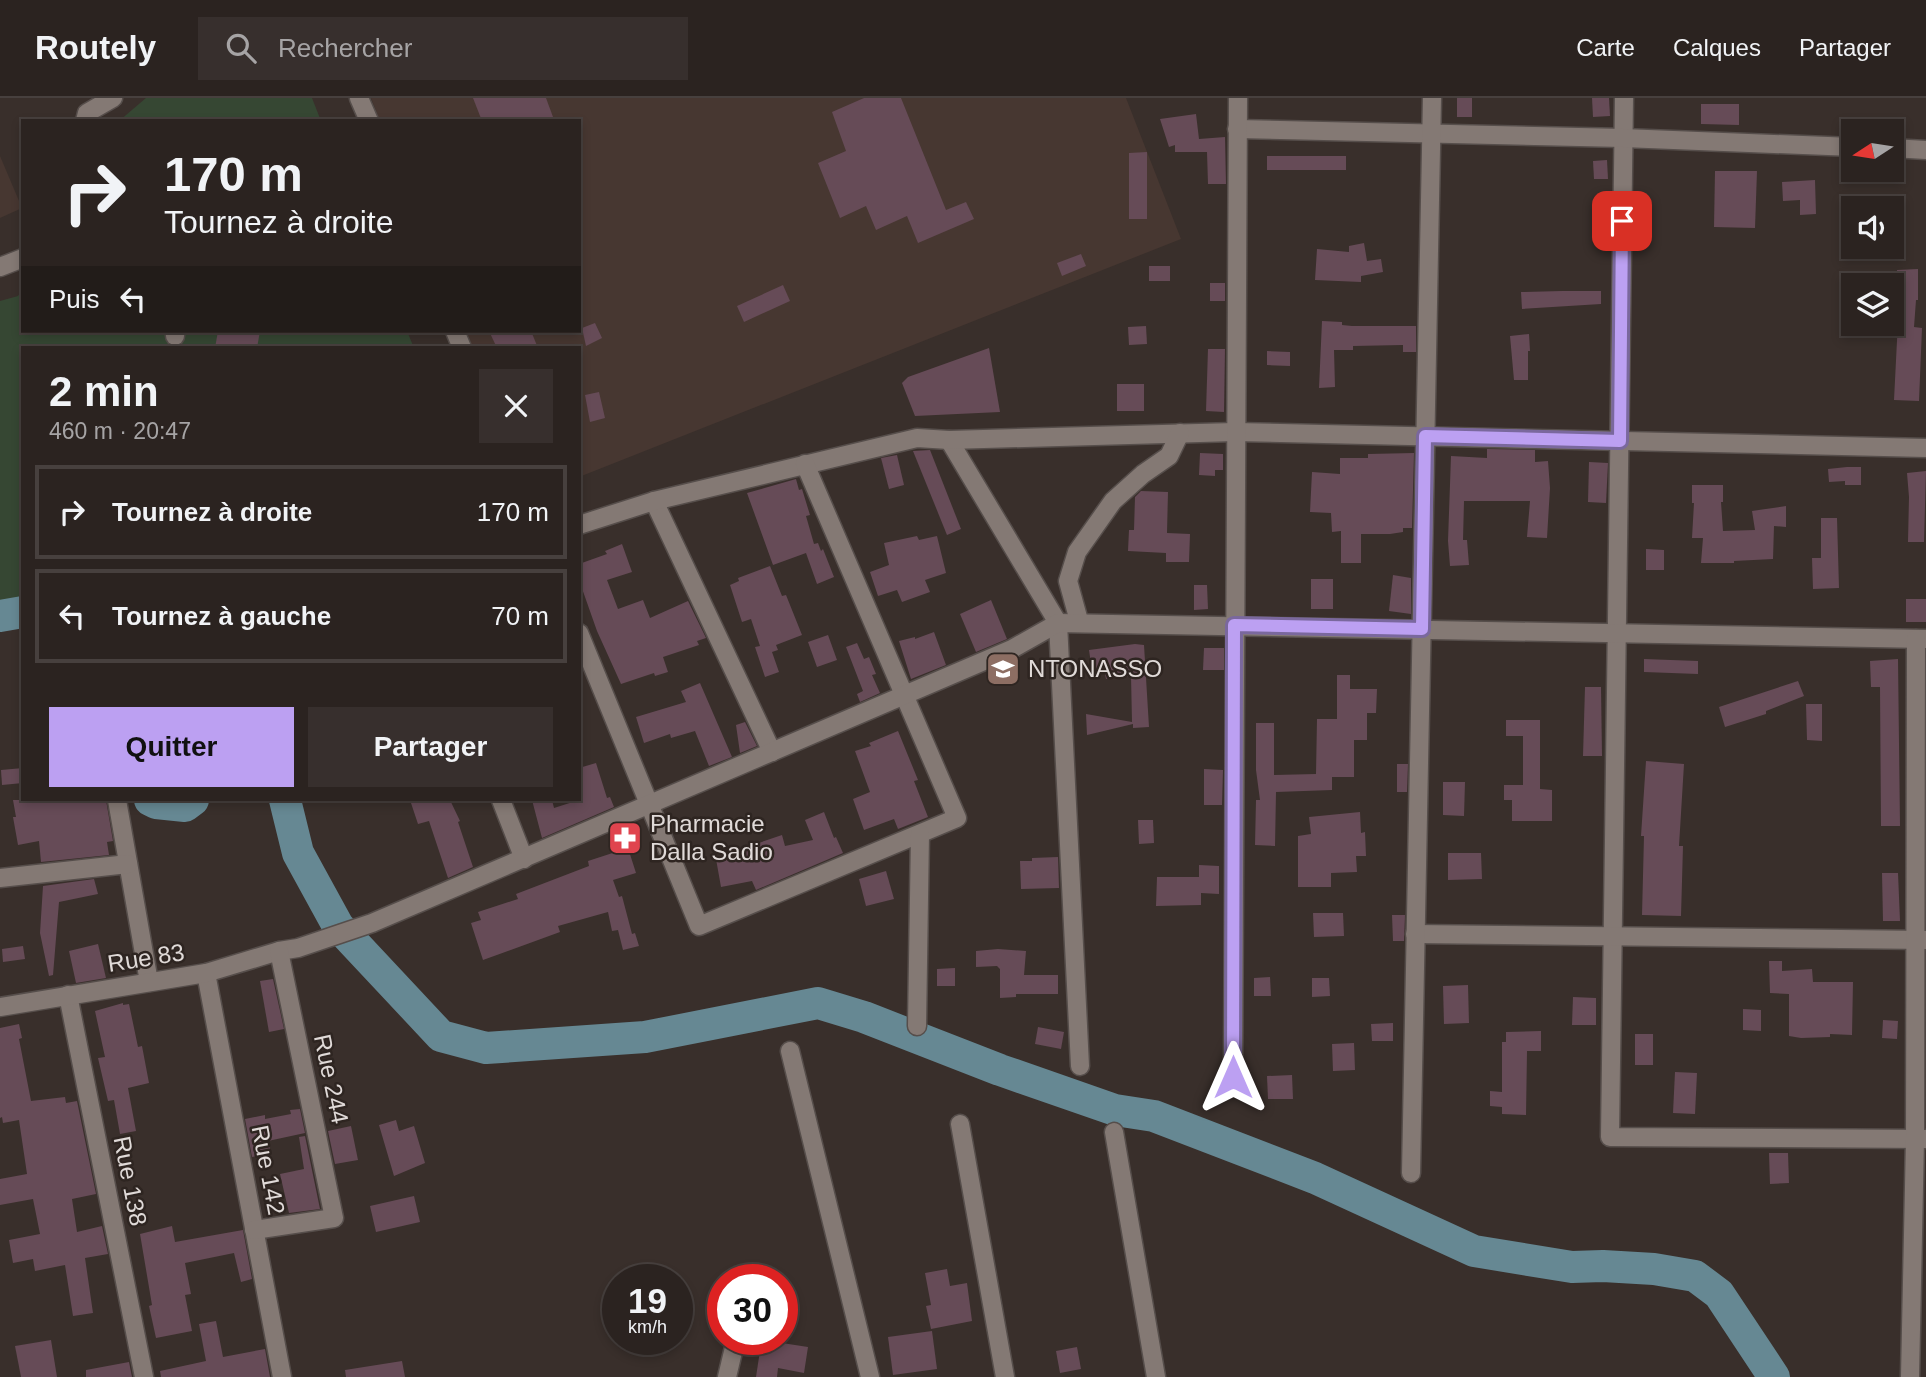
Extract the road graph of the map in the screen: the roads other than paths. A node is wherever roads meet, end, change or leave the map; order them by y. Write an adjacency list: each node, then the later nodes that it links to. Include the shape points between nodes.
1 (113, 98): 6 (street)
2 (359, 98): 7 (street)
3 (1238, 98): 8 (street)
4 (1432, 98): 9 (street)
5 (1624, 98): 10 (street)
6 (85, 113)
7 (368, 119)
8 (1237, 129): 9 (street); 16 (street)
9 (1432, 134): 10 (street); 18 (street)
10 (1623, 138): 11 (street); 20 (street)
11 (1841, 147)
12 (1904, 149): 13 (street)
13 (1926, 150)
14 (21, 259): 15 (street)
15 (0, 267)
16 (1235, 432): 17 (street); 18 (street); 27 (street)
17 (1180, 433): 19 (street); 25 (street, via 1169,456 1113,501 1077,552 1068,581)
18 (1425, 436): 20 (street); 28 (street)
19 (949, 439): 22 (street, via 917,438); 26 (street)
20 (1620, 441): 21 (street); 29 (street)
21 (1926, 448)
22 (805, 464): 23 (street); 32 (street)
23 (654, 501): 24 (street); 33 (street)
24 (581, 524)
25 (1079, 621): 26 (street); 27 (street)
26 (1058, 623): 32 (street, Rue 83, via 1012,649); 51 (street)
27 (1234, 625): 28 (street); 52 (street)
28 (1422, 629): 29 (street); 41 (street)
29 (1617, 633): 31 (street); 42 (street)
30 (581, 638): 36 (street)
31 (1921, 639): 43 (street)
32 (904, 695): 33 (street, Rue 83); 37 (street, via 957,818)
33 (772, 752): 36 (street, Rue 83)
34 (117, 801): 39 (street)
35 (501, 801): 38 (street)
36 (650, 805): 37 (street, via 699,926); 38 (street, Rue 83)
37 (920, 834): 49 (street)
38 (524, 859): 44 (street, Rue 83, via 372,923)
39 (128, 863): 40 (street); 46 (street)
40 (0, 878)
41 (1416, 934): 42 (street); 56 (street)
42 (1614, 936): 43 (street); 55 (street, via 1610,1137)
43 (1921, 940): 55 (street)
44 (279, 951): 45 (street, Rue 83); 57 (street, Rue 244, via 334,1218)
45 (206, 973): 46 (street, Rue 83); 57 (street, Rue 142)
46 (149, 982): 47 (street, Rue 83)
47 (68, 995): 48 (street, Rue 83); 59 (street, Rue 138)
48 (0, 1007)
49 (917, 1026)
50 (790, 1051): 62 (street)
51 (1080, 1066)
52 (1233, 1077)
53 (960, 1124): 63 (street)
54 (1114, 1132): 64 (street)
55 (1920, 1139): 65 (street)
56 (1411, 1173)
57 (254, 1230): 60 (street, Rue 142)
58 (732, 1355): 61 (street)
59 (144, 1377)
60 (282, 1377)
61 (727, 1377)
62 (870, 1377)
63 (1004, 1377)
64 (1156, 1377)
65 (1910, 1377)

